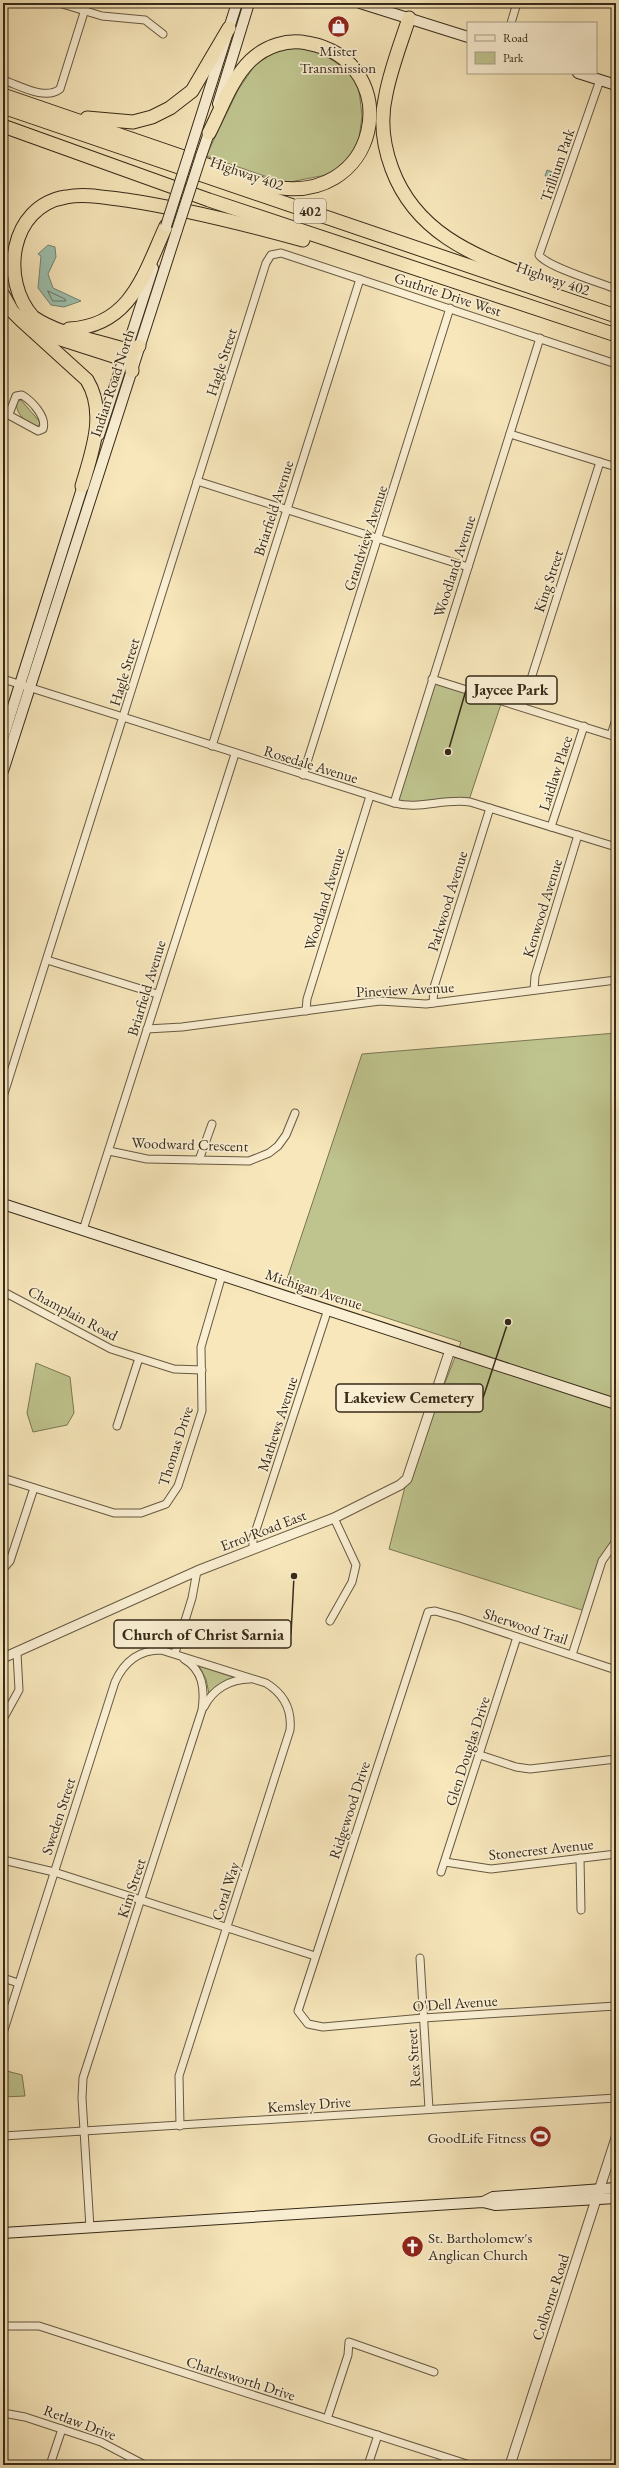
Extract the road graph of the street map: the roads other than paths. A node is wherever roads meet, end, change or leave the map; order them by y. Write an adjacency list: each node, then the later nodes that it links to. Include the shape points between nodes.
1 (59, 3): 7 (street)
2 (87, 3): 7 (street)
3 (237, 3): 10 (main road, Indian Road North)
4 (249, 3): 21 (main road, Indian Road North)
5 (360, 3): 8 (main road)
6 (517, 3): 9 (street)
7 (85, 11): 11 (street, via 102,16 145,20); 14 (street, via 60,89 55,93 46,94)
8 (409, 18): 12 (main road); 30 (highway, via 385,95 382,128 400,190 416,213 434,229 468,250 567,293)
9 (511, 22)
10 (229, 28): 17 (highway, via 192,90 170,108 152,118 120,122 98,120); 23 (main road, Indian Road North, bridge, via 190,151)
11 (163, 34)
12 (467, 37)
13 (581, 74): 15 (main road)
14 (3, 80)
15 (600, 80): 16 (main road); 27 (street, Trillium Park, via 541,247 541,258)
16 (616, 85)
17 (3, 95): 21 (highway, via 265,185 292,190 326,183 348,168 367,138 370,107 359,77 338,55 316,44 285,43 266,49 245,67)
18 (3, 107): 31 (highway, Highway 402 / 402)
19 (3, 120): 34 (highway, via 211,194)
20 (3, 126): 35 (highway, 402, via 209,200)
21 (209, 133): 23 (main road, Indian Road North, bridge)
22 (3, 134): 24 (highway)
23 (172, 228): 33 (highway, via 120,310 106,320 86,328 69,330); 38 (main road, Indian Road North)
24 (303, 240): 33 (highway, via 226,220 143,203 86,196 67,196 51,201 31,211 17,227 8,245 6,268 11,289 22,307 33,317); 37 (highway)
25 (271, 255): 26 (street, Guthrie Drive West, via 282,253); 45 (street, Hagle Street, via 266,263)
26 (360, 278): 29 (street, Guthrie Drive West); 47 (street, Briarfield Avenue)
27 (616, 289)
28 (3, 295): 32 (highway, via 12,311)
29 (450, 308): 36 (street, Guthrie Drive West); 48 (street, Grandview Avenue)
30 (616, 310)
31 (616, 316)
32 (26, 326): 38 (highway, via 109,356); 46 (highway, via 87,380 93,391 97,407 95,438)
33 (51, 326): 38 (highway)
34 (616, 328)
35 (616, 335)
36 (540, 338): 39 (street, Guthrie Drive West); 42 (street, Woodland Avenue)
37 (616, 343)
38 (130, 352): 40 (highway); 46 (main road, Indian Road North)
39 (616, 364)
40 (132, 371): 53 (main road, Indian Road North)
41 (6, 413): 41 (street, via 16,396 22,395 43,417 43,429 38,431)
42 (510, 434): 43 (street); 49 (street, Woodland Avenue)
43 (600, 462): 44 (street); 54 (street, King Street)
44 (616, 467)
45 (197, 481): 47 (street); 55 (street, Hagle Street)
46 (82, 486): 52 (main road, Indian Road North)
47 (287, 509): 48 (street); 60 (street, Briarfield Avenue)
48 (378, 538): 49 (street); 63 (street, Grandview Avenue)
49 (468, 567): 50 (street, Woodland Avenue)
50 (432, 679): 54 (street); 65 (street, Woodland Avenue)
51 (3, 680): 52 (street, Rosedale Avenue)
52 (20, 685): 53 (street, Rosedale Avenue); 59 (main road, Indian Road North)
53 (30, 688): 55 (street, Rosedale Avenue); 62 (main road, Indian Road North)
54 (522, 707): 57 (street)
55 (123, 718): 60 (street, Rosedale Avenue); 70 (street, Hagle Street)
56 (616, 719): 58 (street)
57 (584, 726): 58 (street); 67 (street, Laidlaw Place)
58 (613, 736)
59 (3, 738)
60 (212, 746): 61 (street, Rosedale Avenue)
61 (235, 754): 63 (street, Rosedale Avenue); 73 (street, Briarfield Avenue)
62 (3, 771)
63 (302, 775): 64 (street, Rosedale Avenue)
64 (370, 796): 65 (street, Rosedale Avenue); 75 (street, Woodland Avenue, via 307,999)
65 (394, 803): 66 (street, Rosedale Avenue, via 416,805 462,801)
66 (490, 808): 67 (street, Rosedale Avenue); 74 (street, Parkwood Avenue, via 434,987)
67 (552, 827): 68 (street, Rosedale Avenue)
68 (578, 835): 69 (street, Rosedale Avenue); 72 (street, Kenwood Avenue, via 535,976)
69 (616, 847)
70 (47, 960): 73 (street); 77 (street, Hagle Street)
71 (616, 980): 72 (street, Pineview Avenue)
72 (534, 990): 74 (street, Pineview Avenue)
73 (157, 994): 76 (street, Briarfield Avenue)
74 (432, 1003): 75 (street, Pineview Avenue, via 380,1001)
75 (306, 1011): 76 (street, Pineview Avenue)
76 (148, 1029): 80 (street, Briarfield Avenue)
77 (3, 1097)
78 (295, 1113): 81 (street, Woodward Crescent, via 283,1140 269,1153 245,1161)
79 (212, 1124): 81 (street)
80 (109, 1151): 81 (street, Woodward Crescent, via 139,1158); 83 (street, Briarfield Avenue)
81 (199, 1160)
82 (3, 1204): 83 (main road, Michigan Avenue)
83 (83, 1230): 84 (main road, Michigan Avenue)
84 (222, 1275): 85 (main road, Michigan Avenue); 89 (street, Thomas Drive, via 203,1335)
85 (328, 1309): 87 (main road, Michigan Avenue); 96 (street, Mathews Avenue, via 253,1539)
86 (3, 1318): 88 (street, Champlain Road, via 4,1292 105,1347)
87 (450, 1350): 90 (main road, Michigan Avenue); 94 (street, Errol Road East, via 407,1479)
88 (139, 1358): 89 (street, Champlain Road, via 174,1369); 91 (street)
89 (202, 1370): 93 (street, Thomas Drive, via 202,1411 178,1486 166,1504 141,1513 114,1513)
90 (616, 1404)
91 (117, 1426)
92 (3, 1478): 93 (street, Thomas Drive)
93 (34, 1488): 97 (street, via 10,1561)
94 (334, 1518): 96 (street, Errol Road East); 100 (street, via 356,1565 352,1582)
95 (616, 1541): 104 (street, via 602,1561)
96 (253, 1548): 98 (street, Errol Road East)
97 (3, 1569)
98 (197, 1571): 102 (street, Errol Road East); 103 (street, via 192,1598)
99 (428, 1612): 101 (street, Sherwood Trail, via 435,1611); 121 (street, Ridgewood Drive)
100 (330, 1621)
101 (517, 1637): 104 (street, Sherwood Trail); 110 (street, Glen Douglas Drive)
102 (17, 1652): 105 (street, Errol Road East); 109 (street, via 19,1690)
103 (175, 1653): 107 (street, Coral Way); 108 (street, Kim Street, via 191,1663 201,1678 204,1696); 116 (street, Sweden Street, via 148,1651 132,1658 119,1674)
104 (572, 1655): 106 (street, Sherwood Trail)
105 (3, 1658)
106 (616, 1670)
107 (256, 1680): 108 (street, via 227,1684 211,1696); 120 (street, Coral Way, via 272,1687 284,1700 290,1712 290,1730)
108 (202, 1710): 118 (street, Kim Street)
109 (3, 1719)
110 (480, 1755): 111 (street, via 530,1769); 115 (street, Glen Douglas Drive)
111 (616, 1759)
112 (616, 1854): 113 (street, Stonecrest Avenue)
113 (580, 1858): 115 (street, Stonecrest Avenue, via 491,1869); 119 (street)
114 (3, 1860): 116 (street)
115 (445, 1862): 117 (street, Glen Douglas Drive)
116 (54, 1872): 118 (street); 124 (street, Sweden Street)
117 (441, 1872)
118 (141, 1900): 120 (street); 132 (street, Kim Street, via 83,2078)
119 (581, 1910)
120 (227, 1927): 121 (street); 131 (street, Coral Way, via 179,2076)
121 (315, 1956): 126 (street, Ridgewood Drive, via 299,2002)
122 (420, 1958): 127 (street, Rex Street)
123 (3, 1978): 124 (street)
124 (18, 1983): 128 (street, Sweden Street)
125 (616, 2006): 127 (street, O'Dell Avenue)
126 (300, 2016): 127 (street, O'Dell Avenue, via 311,2026 323,2027)
127 (423, 2018): 130 (street, Rex Street)
128 (4, 2030)
129 (616, 2098): 130 (street, Kemsley Drive)
130 (430, 2109): 131 (street, Kemsley Drive)
131 (180, 2126): 132 (street, Kemsley Drive)
132 (84, 2131): 133 (street, Kemsley Drive); 138 (street, Kim Street)
133 (3, 2136)
134 (616, 2138): 136 (street, Colborne Road)
135 (616, 2188): 136 (main road)
136 (598, 2194): 137 (main road); 138 (main road, via 493,2197 483,2202); 150 (street, Colborne Road)
137 (616, 2198)
138 (90, 2228): 139 (main road)
139 (3, 2233)
140 (3, 2326): 143 (street, Charlesworth Drive, via 39,2326)
141 (434, 2372): 143 (street, via 349,2342 348,2355)
142 (3, 2413): 144 (street, Retlaw Drive, via 19,2415)
143 (327, 2419): 145 (street, Charlesworth Drive)
144 (62, 2429): 146 (street); 147 (street, Retlaw Drive, via 107,2444)
145 (378, 2435): 148 (street); 149 (street, Charlesworth Drive)
146 (50, 2465)
147 (145, 2465)
148 (368, 2465)
149 (470, 2465)
150 (510, 2465)

